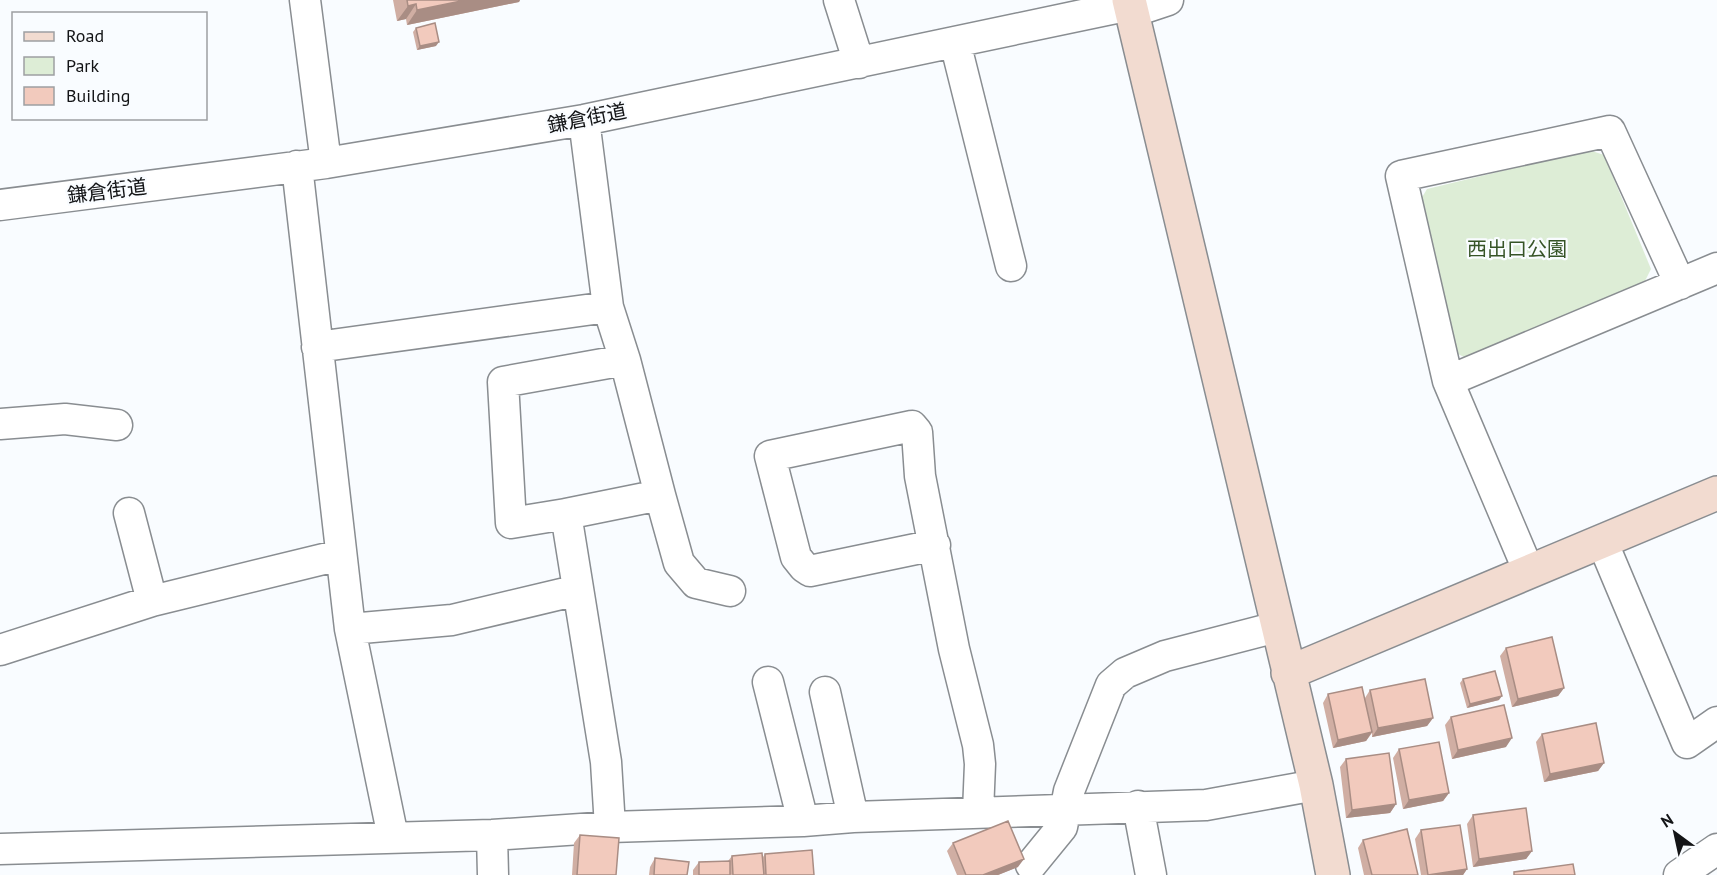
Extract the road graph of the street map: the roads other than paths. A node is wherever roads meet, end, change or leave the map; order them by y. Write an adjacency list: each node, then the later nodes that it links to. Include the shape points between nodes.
1 (305, 0): 8 (street)
2 (839, 0): 6 (street)
3 (1168, 0): 4 (street, 鎌倉街道, via 1147,7)
4 (1130, 2): 5 (street, 鎌倉街道); 30 (street)
5 (955, 42): 6 (street, 鎌倉街道); 10 (street)
6 (859, 63): 7 (street, 鎌倉街道)
7 (584, 120): 8 (street, 鎌倉街道); 13 (street)
8 (312, 165): 9 (street, 鎌倉街道); 14 (street)
9 (0, 205)
10 (1011, 266)
11 (1717, 268): 12 (street)
12 (1680, 284): 16 (street); 16 (street, via 1610,131 1401,176)
13 (608, 307): 14 (street); 15 (street)
14 (317, 347): 25 (street)
15 (625, 360): 20 (street); 22 (street, via 503,382 511,523)
16 (1449, 381): 26 (street)
17 (0, 424): 18 (street, via 65,419)
18 (117, 425)
19 (1717, 493): 23 (street)
20 (660, 495): 22 (street); 28 (street, via 680,563 696,583)
21 (129, 513): 29 (street)
22 (566, 513): 27 (street)
23 (1602, 541): 26 (street); 36 (street, via 1687,743)
24 (935, 545): 24 (street, via 920,476 917,432 912,426 770,456 796,557 810,571); 40 (street, via 954,649 978,745)
25 (340, 555): 29 (street); 31 (street)
26 (1529, 572): 33 (street)
27 (578, 590): 31 (street, via 452,620); 43 (street, via 606,762)
28 (730, 591)
29 (152, 601): 32 (street)
30 (1277, 627): 33 (street); 39 (street, via 1166,656 1125,673 1111,684 1069,791)
31 (350, 628): 45 (street)
32 (0, 650)
33 (1288, 674): 37 (street)
34 (768, 682): 42 (street)
35 (825, 692): 41 (street)
36 (1717, 722)
37 (1316, 785): 38 (street, via 1206,806); 51 (street)
38 (1138, 806): 39 (street); 50 (street)
39 (1067, 809): 40 (street); 48 (street, via 1062,827)
40 (978, 812): 41 (street)
41 (853, 817): 42 (street)
42 (802, 821): 43 (street)
43 (610, 827): 44 (street)
44 (492, 835): 45 (street); 49 (street)
45 (393, 837): 46 (street)
46 (0, 849)
47 (1717, 849): 52 (street)
48 (1031, 865)
49 (493, 875)
50 (1151, 875)
51 (1332, 875)
52 (1679, 875)

